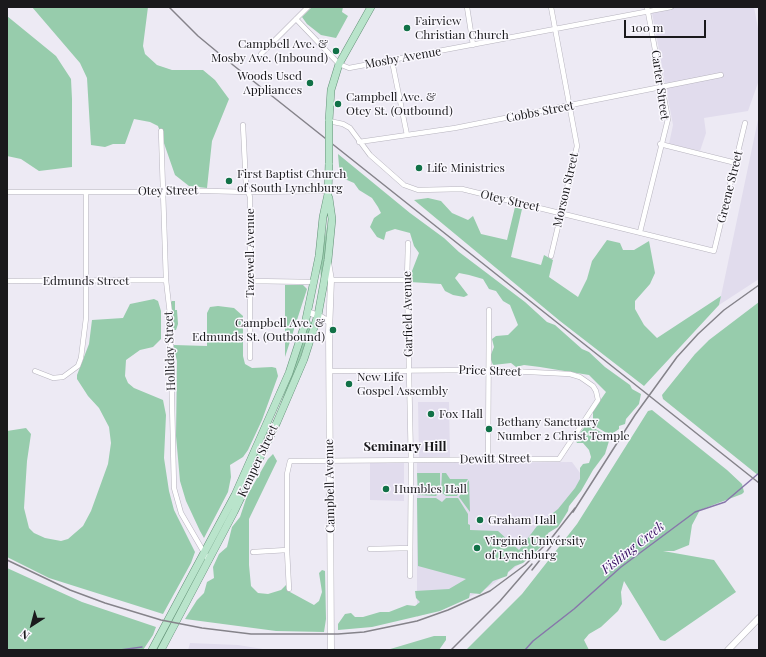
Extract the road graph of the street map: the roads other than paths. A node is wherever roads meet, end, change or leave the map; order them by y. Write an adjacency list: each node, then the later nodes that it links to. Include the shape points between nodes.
1 (308, 7): 7 (street)
2 (371, 7): 12 (main road, Campbell Avenue)
3 (466, 7): 9 (street)
4 (551, 7): 8 (street, Morson Street)
5 (671, 7): 6 (street, Mosby Avenue)
6 (647, 9): 8 (street, Mosby Avenue); 14 (street, Carter Street)
7 (296, 19): 10 (street); 12 (street)
8 (555, 29): 9 (street, Mosby Avenue); 15 (street, Morson Street)
9 (473, 45): 11 (street, Mosby Avenue)
10 (261, 54)
11 (392, 61): 12 (street, Mosby Avenue, via 349,68); 20 (street)
12 (339, 64): 16 (main road, Campbell Avenue, via 331,90)
13 (721, 75): 14 (street, Cobbs Street)
14 (663, 87): 15 (street, Cobbs Street); 22 (street, Carter Street, via 668,119)
15 (570, 106): 20 (street, Cobbs Street); 29 (street, Morson Street, via 577,146)
16 (329, 121): 21 (street, Otey Street, via 350,128); 28 (main road, Campbell Avenue, bridge)
17 (745, 124): 23 (street, Greene Street)
18 (243, 125): 27 (street, Tazewell Avenue)
19 (161, 131): 26 (street, Holliday Street)
20 (408, 135): 21 (street, Cobbs Street)
21 (359, 142): 29 (street, Otey Street, via 404,185 418,190 462,189)
22 (660, 144): 23 (street); 30 (street, Carter Street)
23 (736, 163): 32 (street, Greene Street)
24 (7, 192): 25 (street, Otey Street)
25 (86, 192): 26 (street, Otey Street); 40 (street)
26 (162, 192): 27 (street, Otey Street); 35 (street, Holliday Street)
27 (248, 192): 28 (street, Otey Street); 39 (street, Tazewell Avenue)
28 (328, 192): 34 (main road, Campbell Avenue, via 332,219); 41 (main road, Campbell Avenue)
29 (561, 213): 30 (street, Otey Street); 33 (street, Morson Street)
30 (640, 232): 32 (street, Otey Street)
31 (408, 243): 37 (street, Garfield Avenue)
32 (714, 251)
33 (551, 256)
34 (328, 260): 36 (main road, Campbell Avenue); 44 (main road, Kemper Street)
35 (166, 280): 40 (street, Edmunds Street); 59 (street, Holliday Street, via 170,314 174,488 181,513)
36 (331, 280): 37 (street); 45 (main road, Campbell Avenue)
37 (407, 280): 47 (street, Garfield Avenue)
38 (7, 281): 40 (street, Edmunds Street)
39 (251, 281): 41 (street); 46 (street, Tazewell Avenue)
40 (86, 282): 50 (street, via 85,332 78,366 63,377 53,378)
41 (314, 282): 43 (main road, Campbell Avenue)
42 (489, 310): 48 (street)
43 (308, 312): 44 (main road); 59 (main road, Kemper Street, via 290,373 235,495)
44 (318, 315): 45 (main road); 60 (main road, Kemper Street, via 304,359 277,422)
45 (329, 322): 49 (main road, Campbell Avenue)
46 (250, 358)
47 (409, 369): 48 (street, Price Street); 49 (street, Price Street); 53 (street, Garfield Avenue)
48 (489, 370): 51 (street, Price Street, via 570,374 586,381 596,391 598,400); 54 (street)
49 (330, 371): 52 (main road, Campbell Avenue)
50 (35, 372)
51 (559, 459): 54 (street, Dewitt Street)
52 (329, 460): 53 (street, Dewitt Street); 57 (street, Dewitt Street, via 298,460 290,461 288,464); 66 (main road, Campbell Avenue)
53 (411, 460): 54 (street, Dewitt Street); 55 (street, Garfield Avenue)
54 (488, 460)
55 (410, 548): 56 (street); 61 (street, Garfield Avenue)
56 (370, 549)
57 (287, 550): 58 (street); 62 (street)
58 (253, 552)
59 (205, 553): 60 (street, Holliday Street); 64 (main road, Kemper Street)
60 (209, 561): 65 (main road, Kemper Street)
61 (410, 576)
62 (290, 589)
63 (759, 618): 67 (main road)
64 (152, 650)
65 (160, 650)
66 (330, 650)
67 (728, 650)

